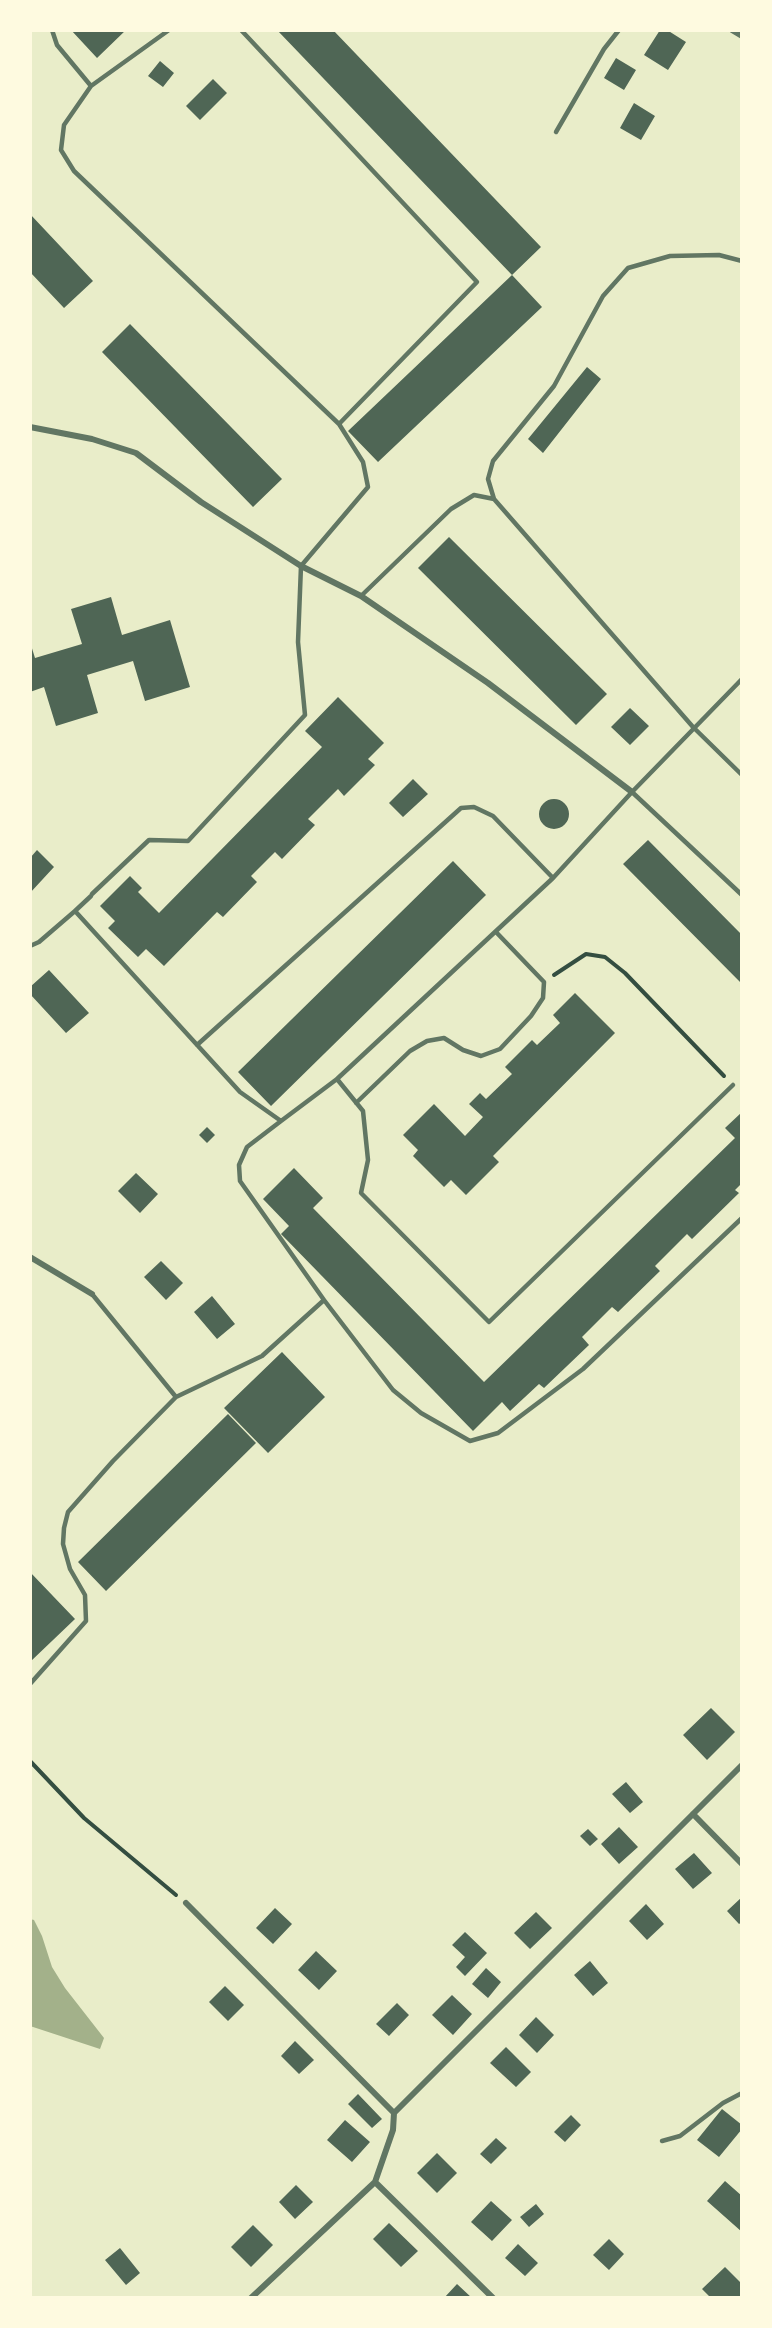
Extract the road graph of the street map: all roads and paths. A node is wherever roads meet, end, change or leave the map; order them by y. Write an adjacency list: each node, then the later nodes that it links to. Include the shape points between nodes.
1 (52, 30): 7 (lane, via 57,45)
2 (169, 30): 7 (lane)
3 (241, 30): 10 (lane, via 477,282)
4 (620, 30): 8 (lane, via 604,49)
5 (732, 30): 6 (street)
6 (742, 36)
7 (91, 86): 10 (lane, via 64,125 61,150 74,171)
8 (556, 132)
9 (742, 261): 12 (lane, via 719,255 670,256 628,268 603,296 554,386 493,461 488,478)
10 (339, 424): 13 (lane, via 363,462 368,487)
11 (30, 427): 13 (street, via 92,439 136,453 201,502)
12 (494, 499): 14 (lane, via 474,495 451,508); 16 (lane)
13 (301, 566): 14 (street); 21 (lane, via 298,642 305,715 188,841 148,840)
14 (361, 596): 18 (street, via 488,683)
15 (742, 679): 16 (lane)
16 (693, 727): 17 (lane); 18 (lane)
17 (742, 775)
18 (632, 792): 19 (lane); 20 (lane)
19 (553, 878): 22 (lane); 25 (lane, via 493,816 474,807 461,808)
20 (742, 895)
21 (75, 911): 23 (lane); 25 (lane)
22 (496, 932): 24 (lane); 26 (lane)
23 (30, 946)
24 (544, 982): 27 (path, via 586,954 604,957 625,973); 28 (lane, via 543,998 500,1049 481,1056 444,1038 427,1041 410,1051)
25 (197, 1045): 29 (lane, via 240,1092)
26 (338, 1079): 28 (lane); 29 (lane)
27 (733, 1085): 28 (lane, via 489,1322 361,1193 368,1160 363,1111)
28 (356, 1103)
29 (281, 1121): 33 (lane, via 247,1146 238,1166 240,1181)
30 (742, 1218): 33 (lane, via 583,1369 498,1433 470,1441 421,1413 393,1390)
31 (30, 1257): 32 (street)
32 (92, 1294): 34 (lane)
33 (324, 1300): 34 (lane, via 262,1356)
34 (176, 1397): 35 (lane, via 68,1512 63,1544 70,1569 85,1595 86,1621)
35 (30, 1684)
36 (30, 1761): 40 (path, via 84,1818)
37 (742, 1765): 38 (street)
38 (693, 1814): 39 (street); 42 (street)
39 (742, 1864)
40 (186, 1903): 42 (street)
41 (742, 2093): 43 (lane, via 680,2136)
42 (394, 2113): 44 (street, via 393,2130)
43 (662, 2141)
44 (375, 2182): 45 (street); 46 (street)
45 (251, 2298)
46 (493, 2298)

